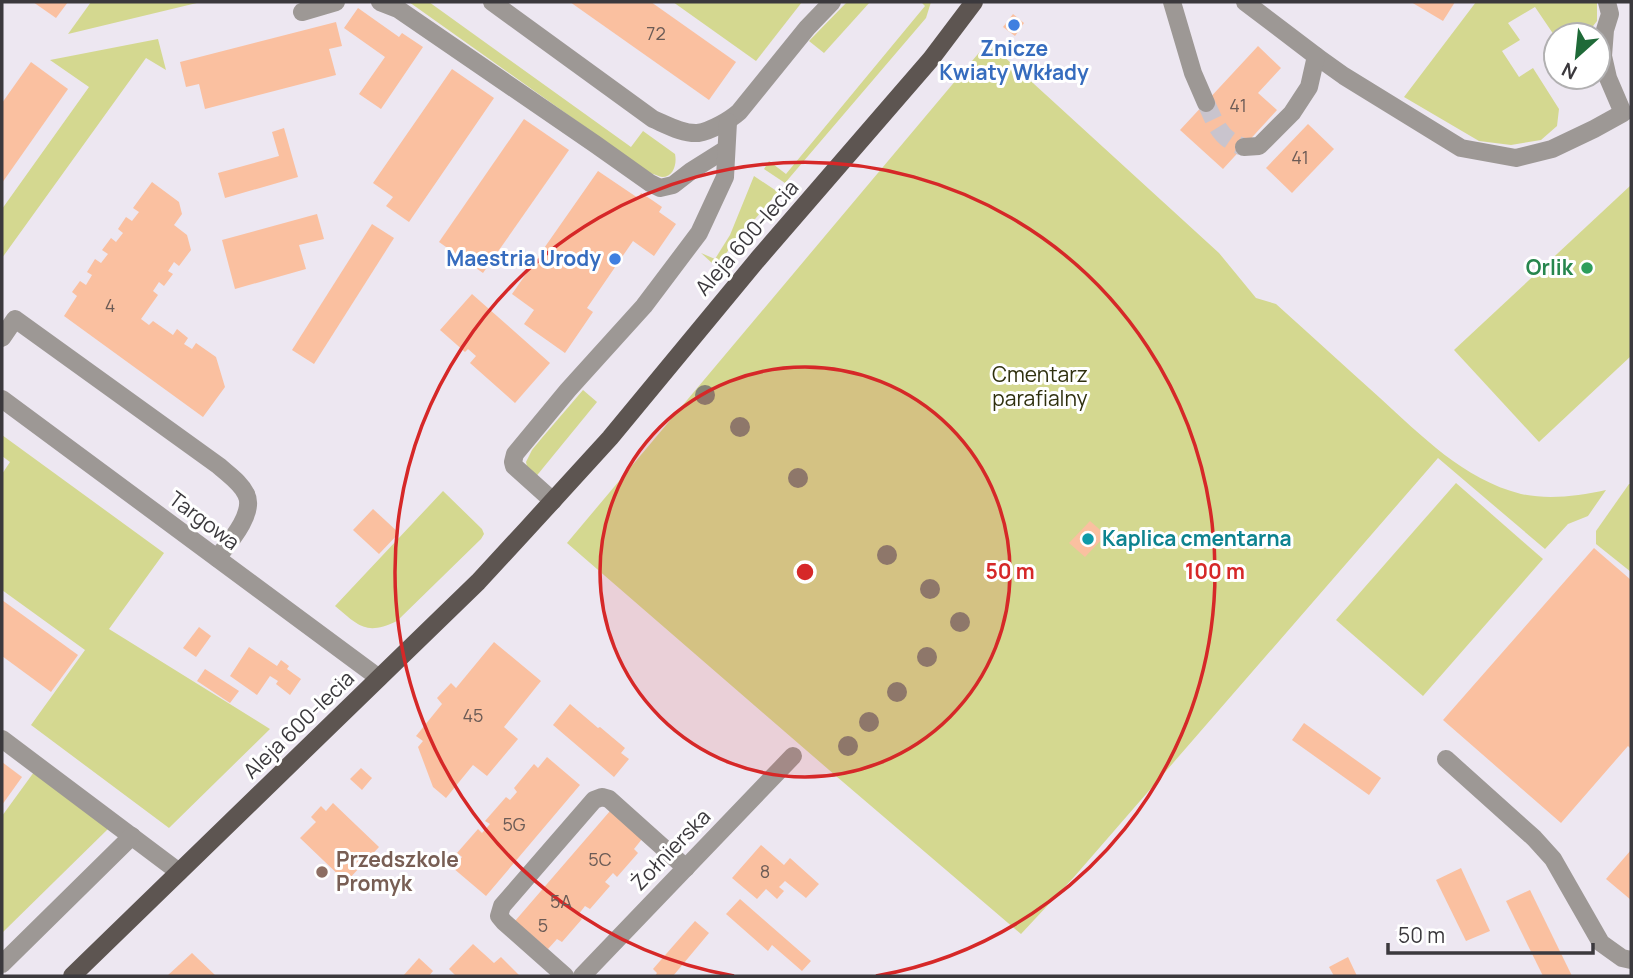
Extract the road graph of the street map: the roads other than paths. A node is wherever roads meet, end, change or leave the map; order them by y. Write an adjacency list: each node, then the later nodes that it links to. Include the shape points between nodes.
1 (336, 2): 9 (street)
2 (380, 2): 14 (street, via 398,9 660,188 673,185)
3 (492, 2): 12 (street, via 653,119 675,129 698,132)
4 (832, 2): 12 (street)
5 (974, 2): 17 (main road, Aleja 600-lecia, via 931,59)
6 (1172, 2): 11 (street)
7 (1607, 2): 10 (street, via 1610,14 1603,57 1623,113 1552,149 1516,158 1461,148)
8 (1254, 4): 10 (street)
9 (302, 12)
10 (1316, 56): 13 (street, via 1309,87 1292,113 1259,146)
11 (1206, 103)
12 (728, 122): 14 (street, Aleja 600-lecia)
13 (1244, 147)
14 (726, 149): 17 (street, Aleja 600-lecia, via 725,177 699,233 644,306 515,454 514,466)
15 (2, 338): 18 (street, via 15,319 238,483 248,497 248,508 243,523)
16 (2, 399): 18 (street, Targowa)
17 (552, 501): 19 (main road, Aleja 600-lecia)
18 (217, 558): 19 (street, Targowa)
19 (380, 678): 25 (main road, Aleja 600-lecia)
20 (2, 739): 23 (street)
21 (793, 756): 24 (street, Żołnierska)
22 (1446, 759): 26 (street, via 1534,838 1553,859 1601,943)
23 (132, 836): 25 (street); 27 (street)
24 (686, 868): 29 (street, via 609,799 594,800 502,906 499,916); 30 (street, Żołnierska)
25 (180, 872): 28 (main road, Aleja 600-lecia)
26 (1631, 960)
27 (2, 964)
28 (72, 976)
29 (565, 976)
30 (582, 976)

